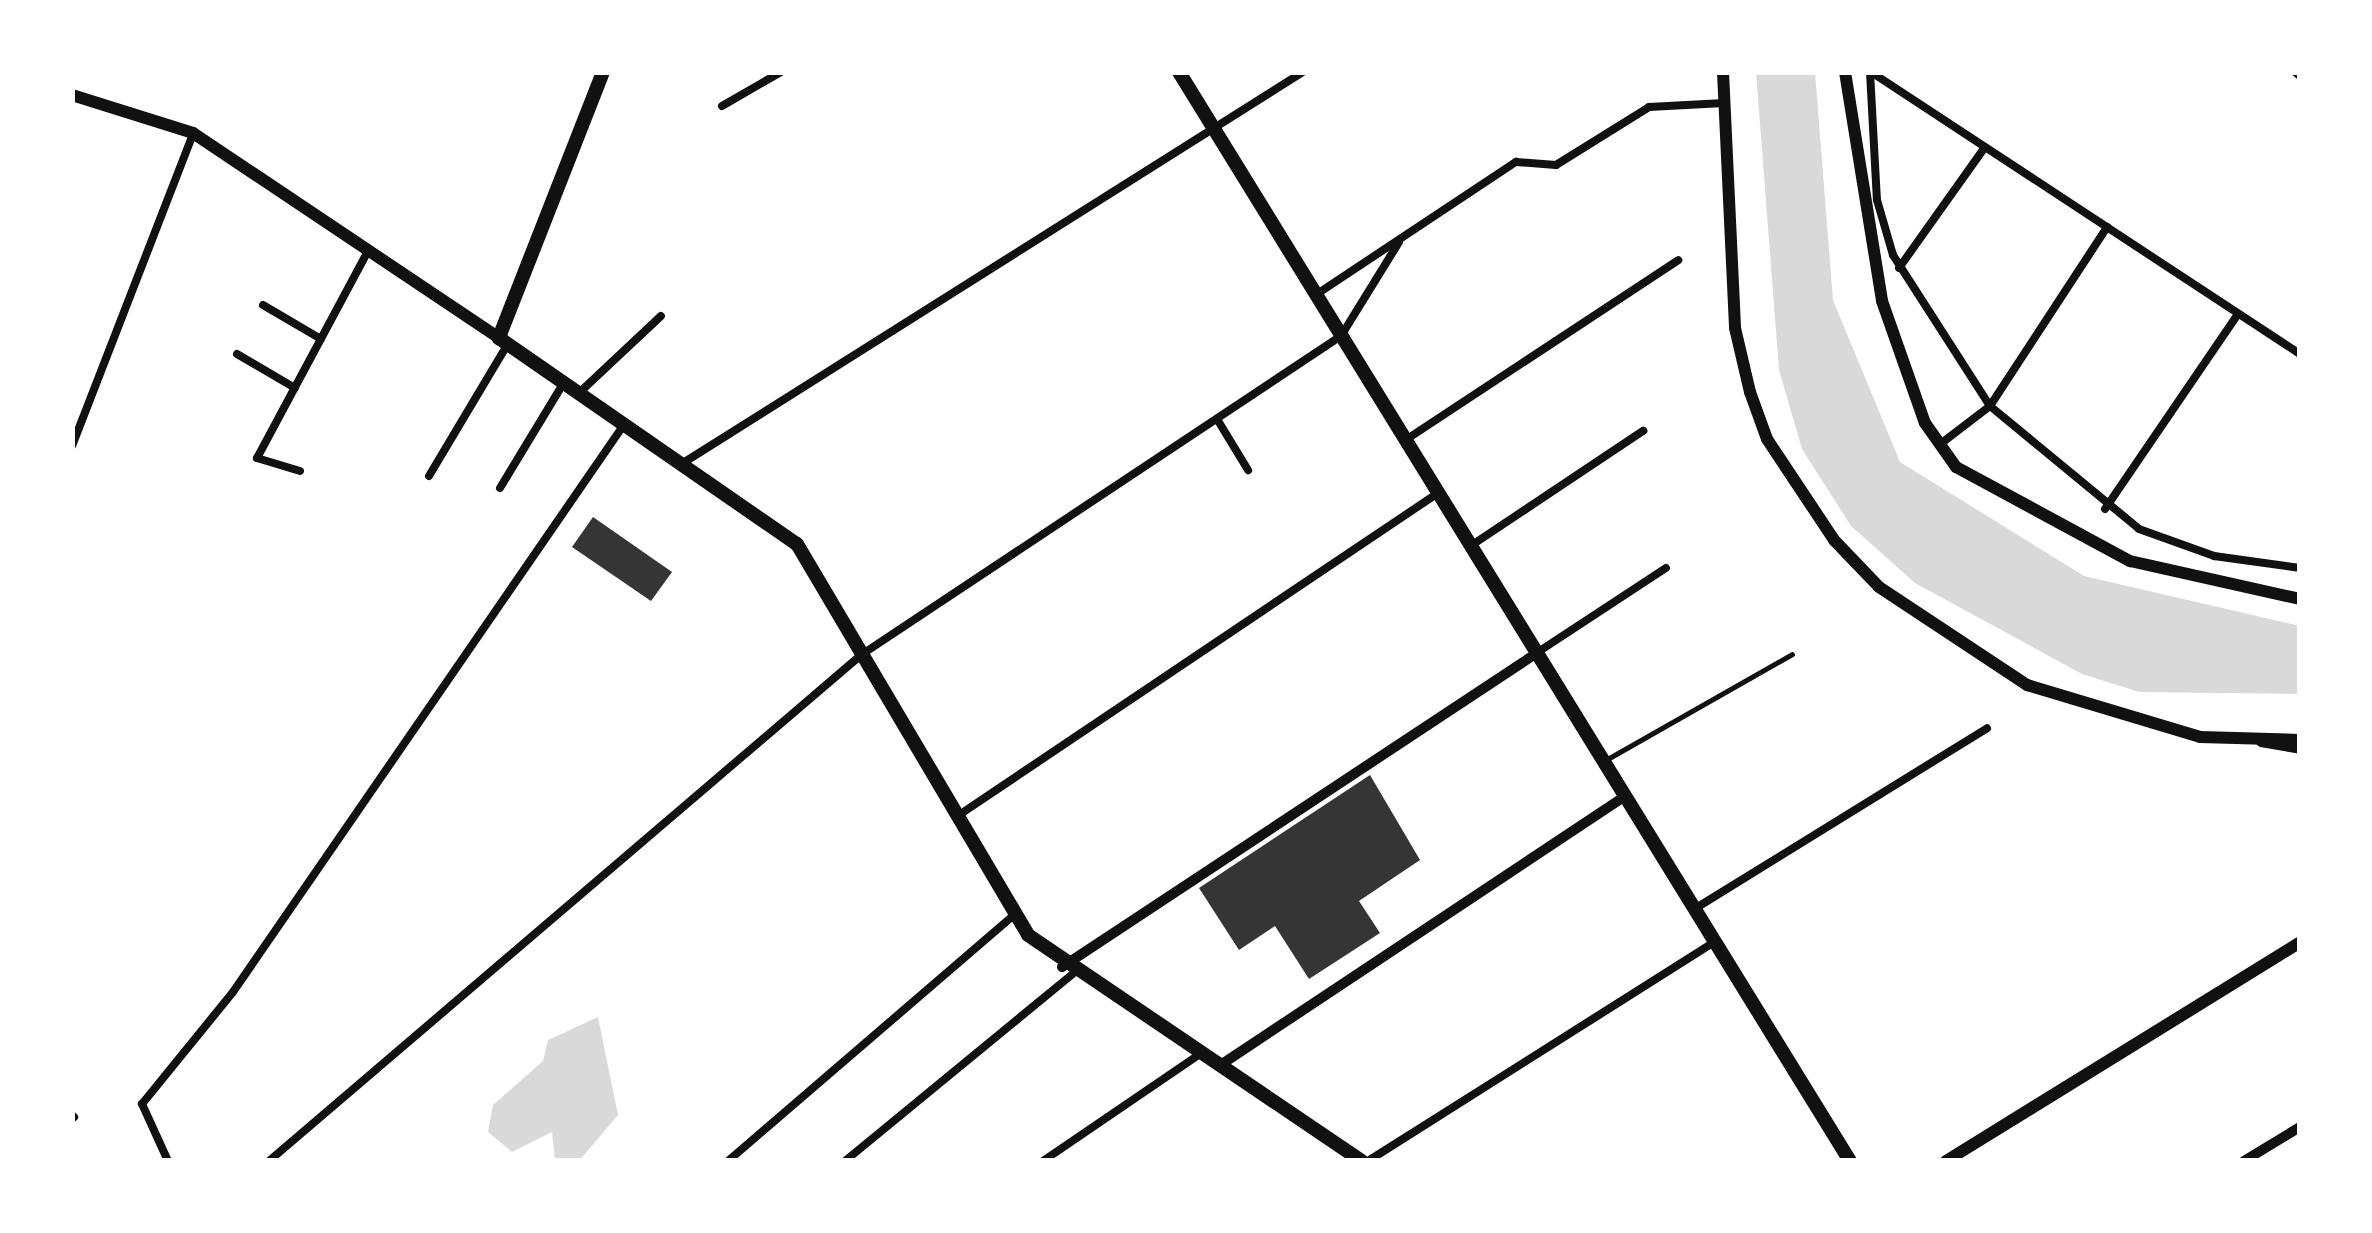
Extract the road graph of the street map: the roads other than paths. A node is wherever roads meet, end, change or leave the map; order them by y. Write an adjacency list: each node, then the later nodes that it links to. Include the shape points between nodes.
1 (603, 72): 25 (main road)
2 (781, 72): 10 (street)
3 (1179, 72): 11 (main road)
4 (1303, 72): 11 (street)
5 (1723, 72): 9 (main road)
6 (1846, 72): 37 (main road, via 1868,243)
7 (1871, 72): 13 (street); 18 (street, via 1877,200)
8 (72, 95): 12 (main road)
9 (1724, 103): 15 (street, via 1630,113 1556,165 1516,162); 53 (main road, via 1735,328 1750,392 1767,440 1834,540 1879,587 2027,685 2151,727)
10 (722, 106)
11 (1214, 128): 19 (main road); 38 (street)
12 (193, 133): 16 (main road); 36 (street)
13 (1985, 147): 14 (street); 18 (street)
14 (2107, 227): 21 (street); 31 (street)
15 (1399, 242): 19 (street); 23 (street)
16 (369, 250): 24 (street); 25 (main road)
17 (1678, 260): 35 (street)
18 (1898, 269): 31 (street)
19 (1316, 294): 23 (main road)
20 (263, 305): 24 (street)
21 (2238, 314): 27 (street); 44 (street)
22 (661, 316): 30 (street)
23 (1341, 336): 32 (street); 35 (main road)
24 (321, 339): 29 (street)
25 (503, 341): 28 (main road); 41 (street)
26 (237, 354): 29 (street)
27 (2300, 354)
28 (564, 383): 30 (main road); 42 (street)
29 (295, 388): 40 (street, via 256,458)
30 (578, 393): 33 (main road)
31 (1990, 406): 37 (street); 44 (street)
32 (1217, 418): 39 (street); 51 (street)
33 (624, 424): 38 (main road); 65 (street, via 233,992 142,1104)
34 (1643, 431): 45 (street)
35 (1406, 440): 43 (main road)
36 (72, 446)
37 (1938, 446): 48 (main road, via 1983,488 2130,561)
38 (682, 463): 51 (main road, via 786,532)
39 (1248, 470)
40 (300, 471)
41 (429, 476)
42 (500, 488)
43 (1438, 493): 45 (main road); 56 (street)
44 (2105, 509): 47 (street, via 2172,545)
45 (1471, 546): 49 (main road)
46 (1666, 568): 49 (street)
47 (2300, 568)
48 (2300, 599)
49 (1537, 653): 54 (main road); 61 (street)
50 (1792, 654): 54 (lane)
51 (862, 655): 56 (main road); 66 (street)
52 (1987, 728): 57 (street)
53 (2300, 745)
54 (1604, 761): 55 (main road)
55 (1625, 796): 57 (main road); 63 (street)
56 (953, 819): 58 (main road)
57 (1695, 909): 59 (main road)
58 (1011, 918): 61 (main road); 67 (street)
59 (1715, 942): 70 (street); 71 (main road)
60 (2300, 942): 72 (main road)
61 (1067, 970): 62 (main road); 68 (street)
62 (1196, 1056): 63 (main road); 69 (street)
63 (1216, 1068): 70 (main road)
64 (2300, 1127): 73 (street)
65 (168, 1161)
66 (269, 1161)
67 (728, 1161)
68 (844, 1161)
69 (1042, 1161)
70 (1365, 1161)
71 (1850, 1161)
72 (1946, 1161)
73 (2244, 1161)

